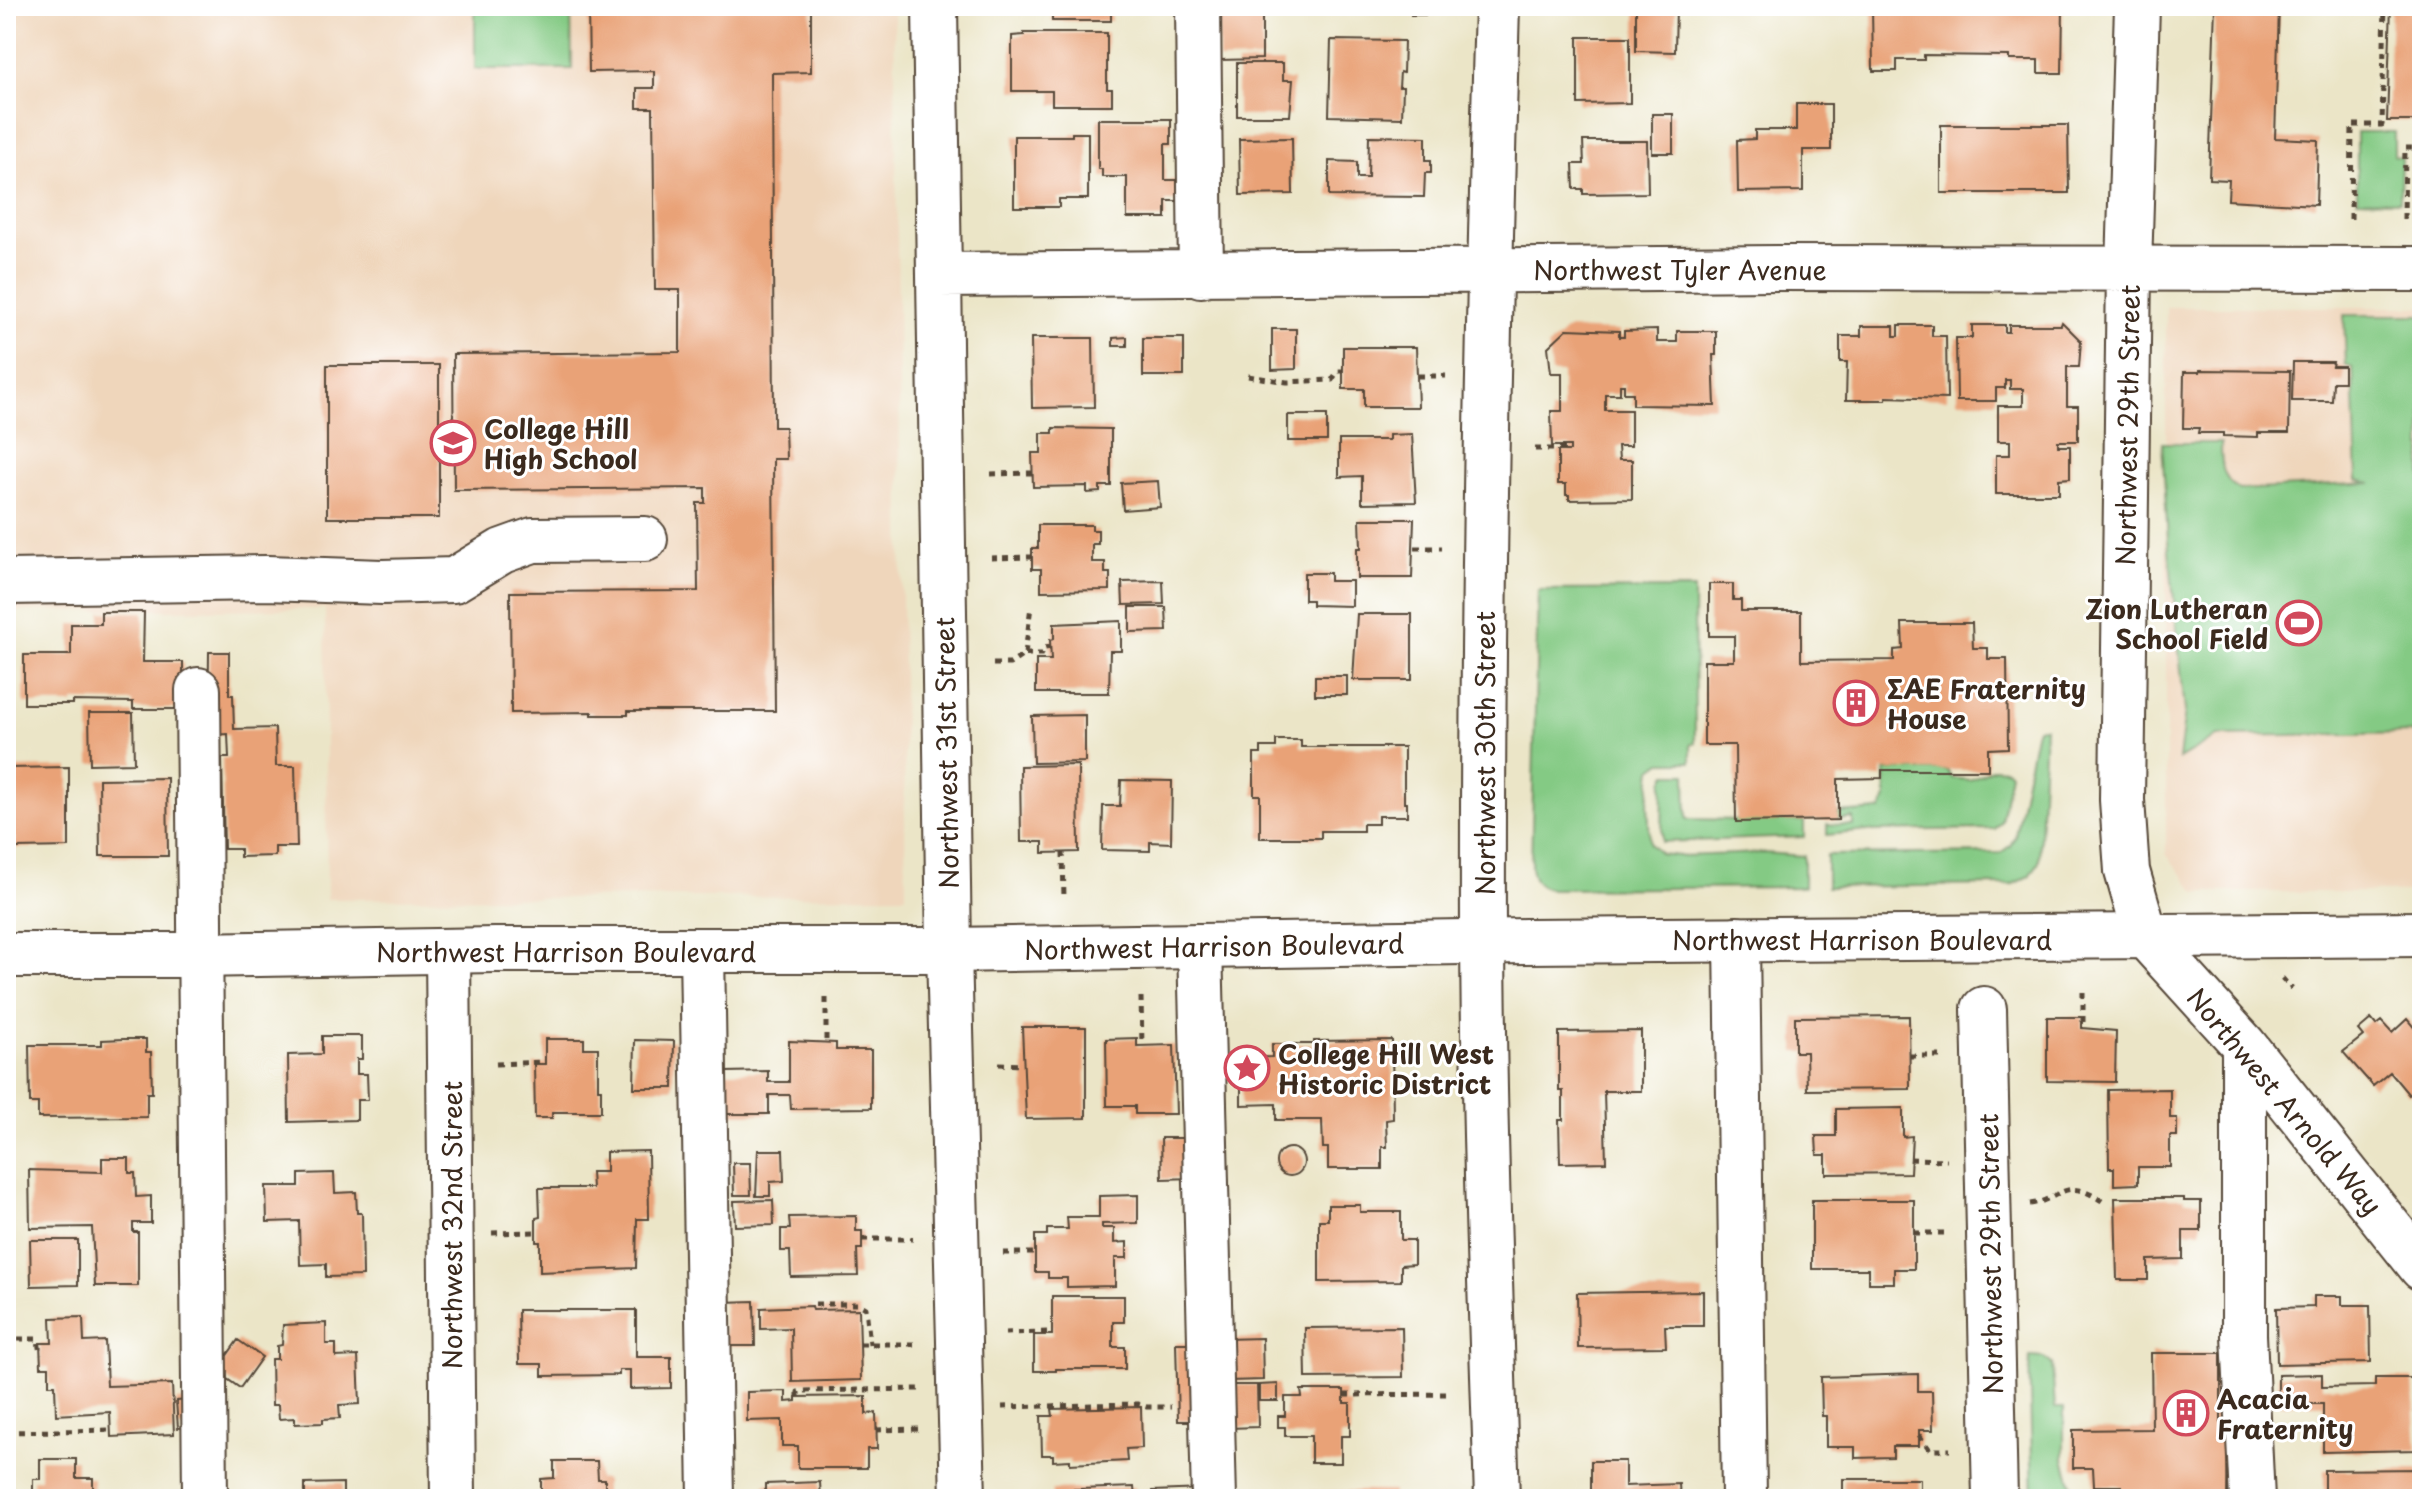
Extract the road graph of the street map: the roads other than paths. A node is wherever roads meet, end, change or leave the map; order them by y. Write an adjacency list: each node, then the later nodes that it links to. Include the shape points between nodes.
1 (935, 6): 8 (street, Northwest 31st Street)
2 (1198, 6): 9 (street)
3 (1497, 6): 7 (street, Northwest 30th Street)
4 (2137, 6): 5 (street, Northwest 29th Street)
5 (2129, 268): 6 (street, Northwest Tyler Avenue); 7 (street, Northwest Tyler Avenue); 14 (street, Northwest 29th Street, via 2122,800 2127,871)
6 (2422, 269)
7 (1490, 270): 9 (street, Northwest Tyler Avenue); 16 (street, Northwest 30th Street)
8 (939, 275): 9 (street, Northwest Tyler Avenue); 19 (street, Northwest 31st Street)
9 (1201, 275)
10 (645, 539): 11 (street, via 533,540 502,551 454,580)
11 (6, 582)
12 (198, 690): 22 (street)
13 (2422, 934): 14 (street, Northwest Harrison Boulevard)
14 (2146, 937): 15 (street, Northwest Harrison Boulevard); 24 (street, Northwest Arnold Way)
15 (1737, 939): 16 (street, Northwest Harrison Boulevard); 32 (street)
16 (1483, 941): 17 (street, Northwest Harrison Boulevard); 31 (street, Northwest 30th Street)
17 (1200, 946): 19 (street, Northwest Harrison Boulevard); 30 (street)
18 (702, 950): 19 (street, Northwest Harrison Boulevard); 20 (street, Northwest Harrison Boulevard); 28 (street)
19 (949, 950): 29 (street, Northwest 31st Street)
20 (448, 951): 22 (street, Northwest Harrison Boulevard); 27 (street, Northwest 32nd Street)
21 (6, 955): 22 (street, Northwest Harrison Boulevard)
22 (198, 955): 26 (street)
23 (1984, 1009): 33 (street, Northwest 29th Street)
24 (2244, 1045): 25 (street, Northwest Arnold Way); 34 (street, via 2244,1335)
25 (2422, 1268)
26 (205, 1499)
27 (453, 1499)
28 (711, 1499)
29 (963, 1499)
30 (1214, 1499)
31 (1497, 1499)
32 (1744, 1499)
33 (1995, 1499)
34 (2252, 1499)

